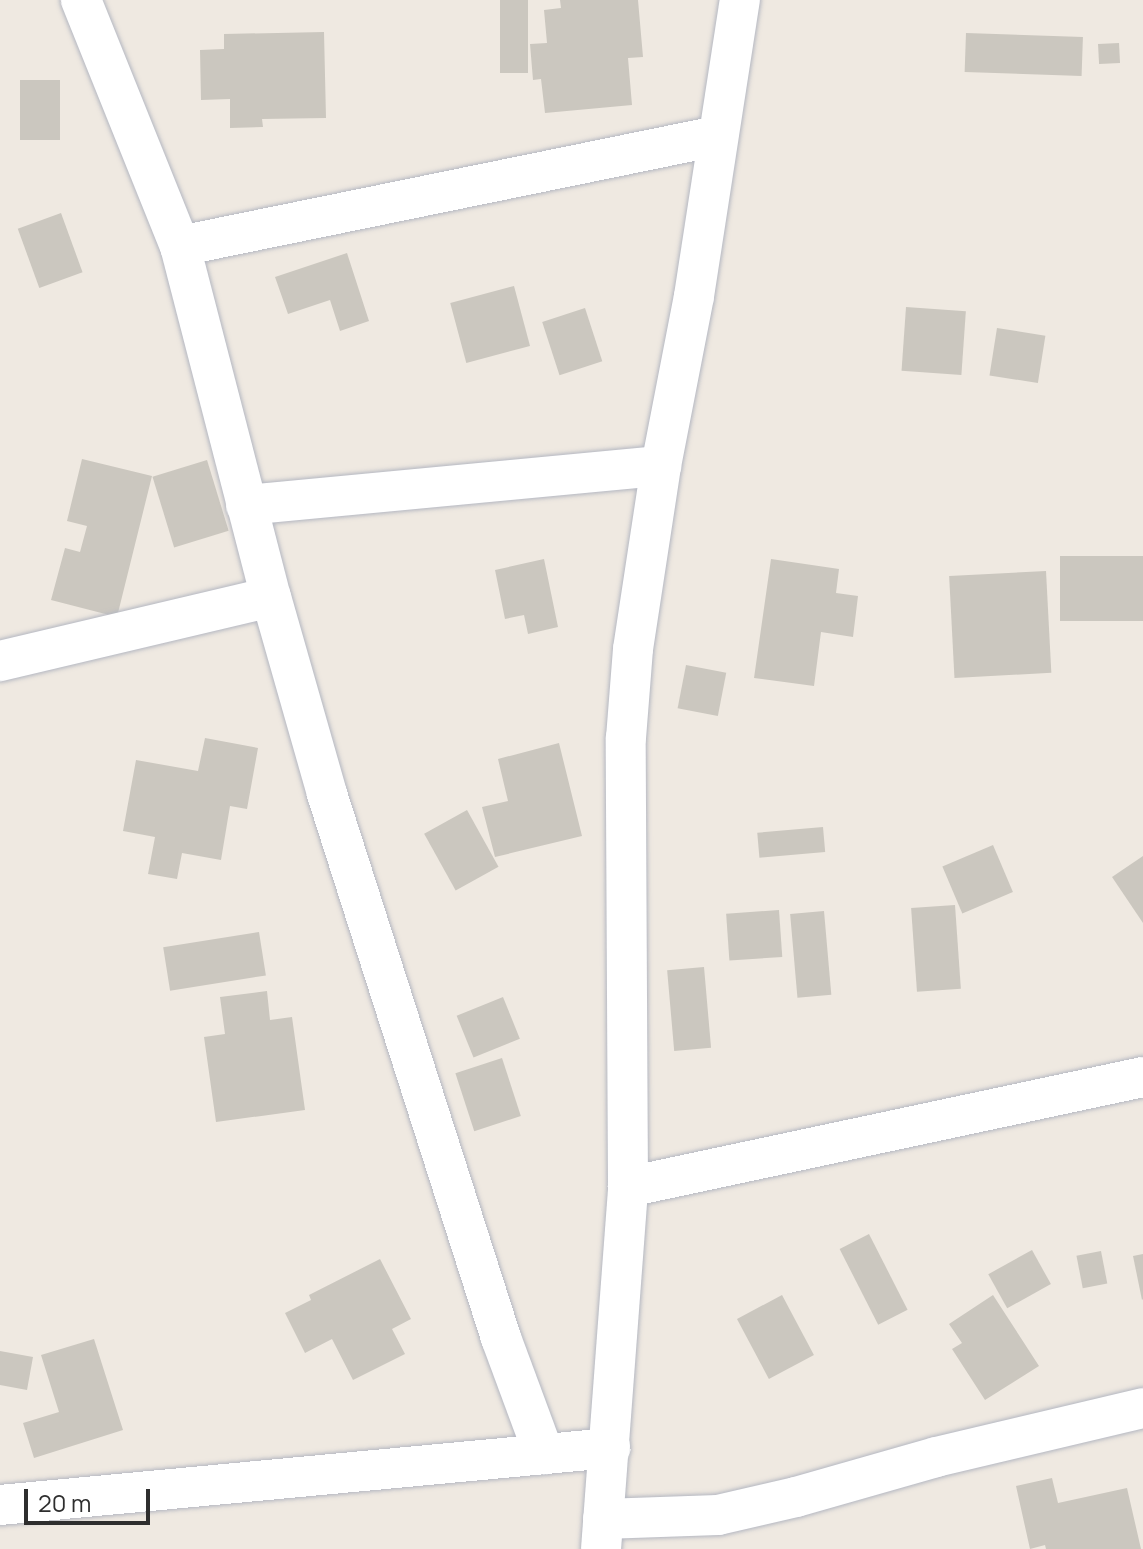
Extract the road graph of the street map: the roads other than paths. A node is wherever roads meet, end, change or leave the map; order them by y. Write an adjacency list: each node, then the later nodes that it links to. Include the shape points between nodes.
1 (81, 0): 4 (street)
2 (740, 0): 3 (street)
3 (717, 136): 4 (street); 5 (street, via 694,296)
4 (180, 246): 6 (street)
5 (661, 466): 6 (street); 10 (street, via 633,649 626,738)
6 (246, 505): 7 (street)
7 (271, 597): 8 (street); 13 (street, via 409,1056)
8 (0, 661)
9 (1143, 1077): 10 (street)
10 (628, 1187): 12 (street)
11 (1143, 1408): 15 (street, via 796,1497)
12 (610, 1448): 13 (street); 15 (street)
13 (544, 1454): 14 (street)
14 (0, 1505)
15 (602, 1534)

